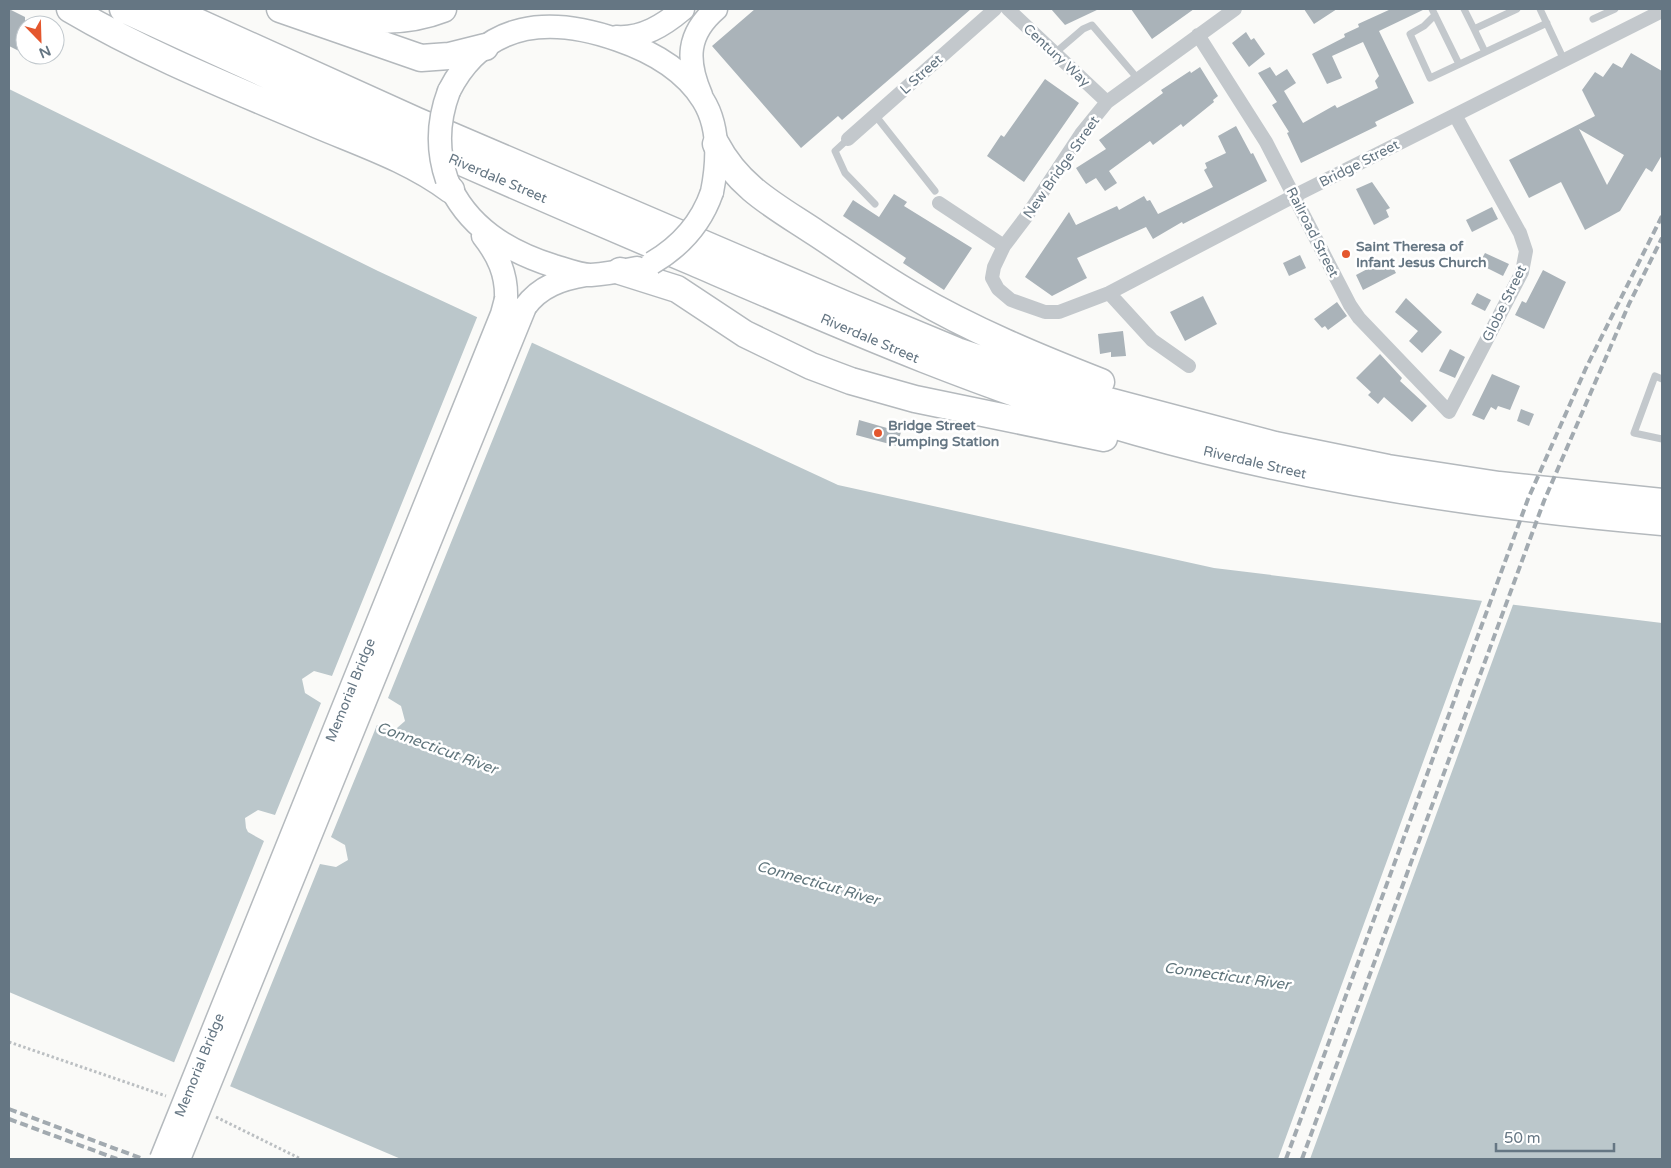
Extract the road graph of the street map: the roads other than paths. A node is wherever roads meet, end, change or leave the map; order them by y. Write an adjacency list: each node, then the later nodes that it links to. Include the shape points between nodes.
1 (70, 9): 34 (highway, via 227,86 419,168)
2 (123, 9): 49 (highway, Riverdale Street, via 361,119 944,368 1135,432)
3 (169, 9): 49 (highway, Riverdale Street, via 426,125 957,351)
4 (280, 9): 5 (highway, via 385,20); 22 (highway, via 417,57 439,58)
5 (443, 9)
6 (716, 9): 28 (main road, Memorial Bridge, via 700,24 692,40 694,74)
7 (995, 9): 30 (street, L Street)
8 (1008, 9): 24 (street, Century Way)
9 (1235, 9): 20 (street, New Bridge Street)
10 (1464, 9): 19 (lane)
11 (1517, 9): 19 (lane)
12 (1540, 9): 18 (lane)
13 (1615, 9): 17 (lane)
14 (1434, 12): 26 (lane); 26 (lane, via 1424,26 1410,34 1430,78)
15 (1655, 12): 25 (street, Bridge Street)
16 (673, 14): 21 (main road, via 656,28 636,36)
17 (1593, 19)
18 (1547, 23): 23 (lane); 25 (lane)
19 (1474, 30): 23 (lane)
20 (1198, 35): 27 (street, New Bridge Street); 35 (street, Railroad Street, via 1258,126)
21 (610, 37): 22 (main road, via 567,26 538,26 510,33); 28 (main road, via 658,58)
22 (485, 47): 34 (main road, bridge, via 464,67 449,91 442,114 442,159)
23 (1485, 52): 26 (lane)
24 (1055, 53): 27 (lane, via 1092,25); 29 (street, Century Way)
25 (1564, 60): 31 (street, Bridge Street)
26 (1459, 64)
27 (1138, 79): 29 (street, New Bridge Street)
28 (703, 100): 33 (main road, Memorial Bridge)
29 (1107, 102): 39 (street, New Bridge Street, via 1081,134)
30 (875, 115): 32 (street, L Street); 36 (lane)
31 (1455, 115): 35 (street, Bridge Street); 47 (street, Globe Street, via 1520,233 1526,251 1522,272)
32 (848, 139): 37 (lane, via 835,151 845,173)
33 (716, 144): 40 (main road, Memorial Bridge, bridge, via 712,192 702,216 690,233 652,263); 49 (highway, via 727,164 745,185 912,295)
34 (449, 185): 38 (main road)
35 (1294, 196): 42 (street, Bridge Street); 47 (street, Railroad Street, via 1360,318)
36 (937, 197): 39 (street)
37 (875, 204)
38 (474, 223): 41 (main road, via 518,253); 43 (main road, Memorial Bridge, via 500,261)
39 (1004, 246): 44 (street, New Bridge Street, via 992,273 998,289 1011,300 1045,312)
40 (620, 271): 41 (main road, Memorial Bridge); 49 (highway, via 677,289 745,334 811,366 873,388 1110,439)
41 (589, 275): 43 (main road, Memorial Bridge, via 549,286)
42 (1108, 293): 44 (street, Bridge Street); 45 (street, via 1152,340)
43 (516, 303): 52 (main road, Memorial Bridge, bridge, via 502,314); 53 (main road, Memorial Bridge, bridge)
44 (1055, 312)
45 (1189, 366)
46 (1662, 379): 48 (lane, via 1655,376 1634,433)
47 (1449, 412)
48 (1662, 439)
49 (1228, 445): 50 (highway, Riverdale Street, via 1326,456 1443,478); 51 (highway, Riverdale Street, via 1317,476 1477,503)
50 (1662, 502)
51 (1662, 522)
52 (161, 1159)
53 (179, 1159)

